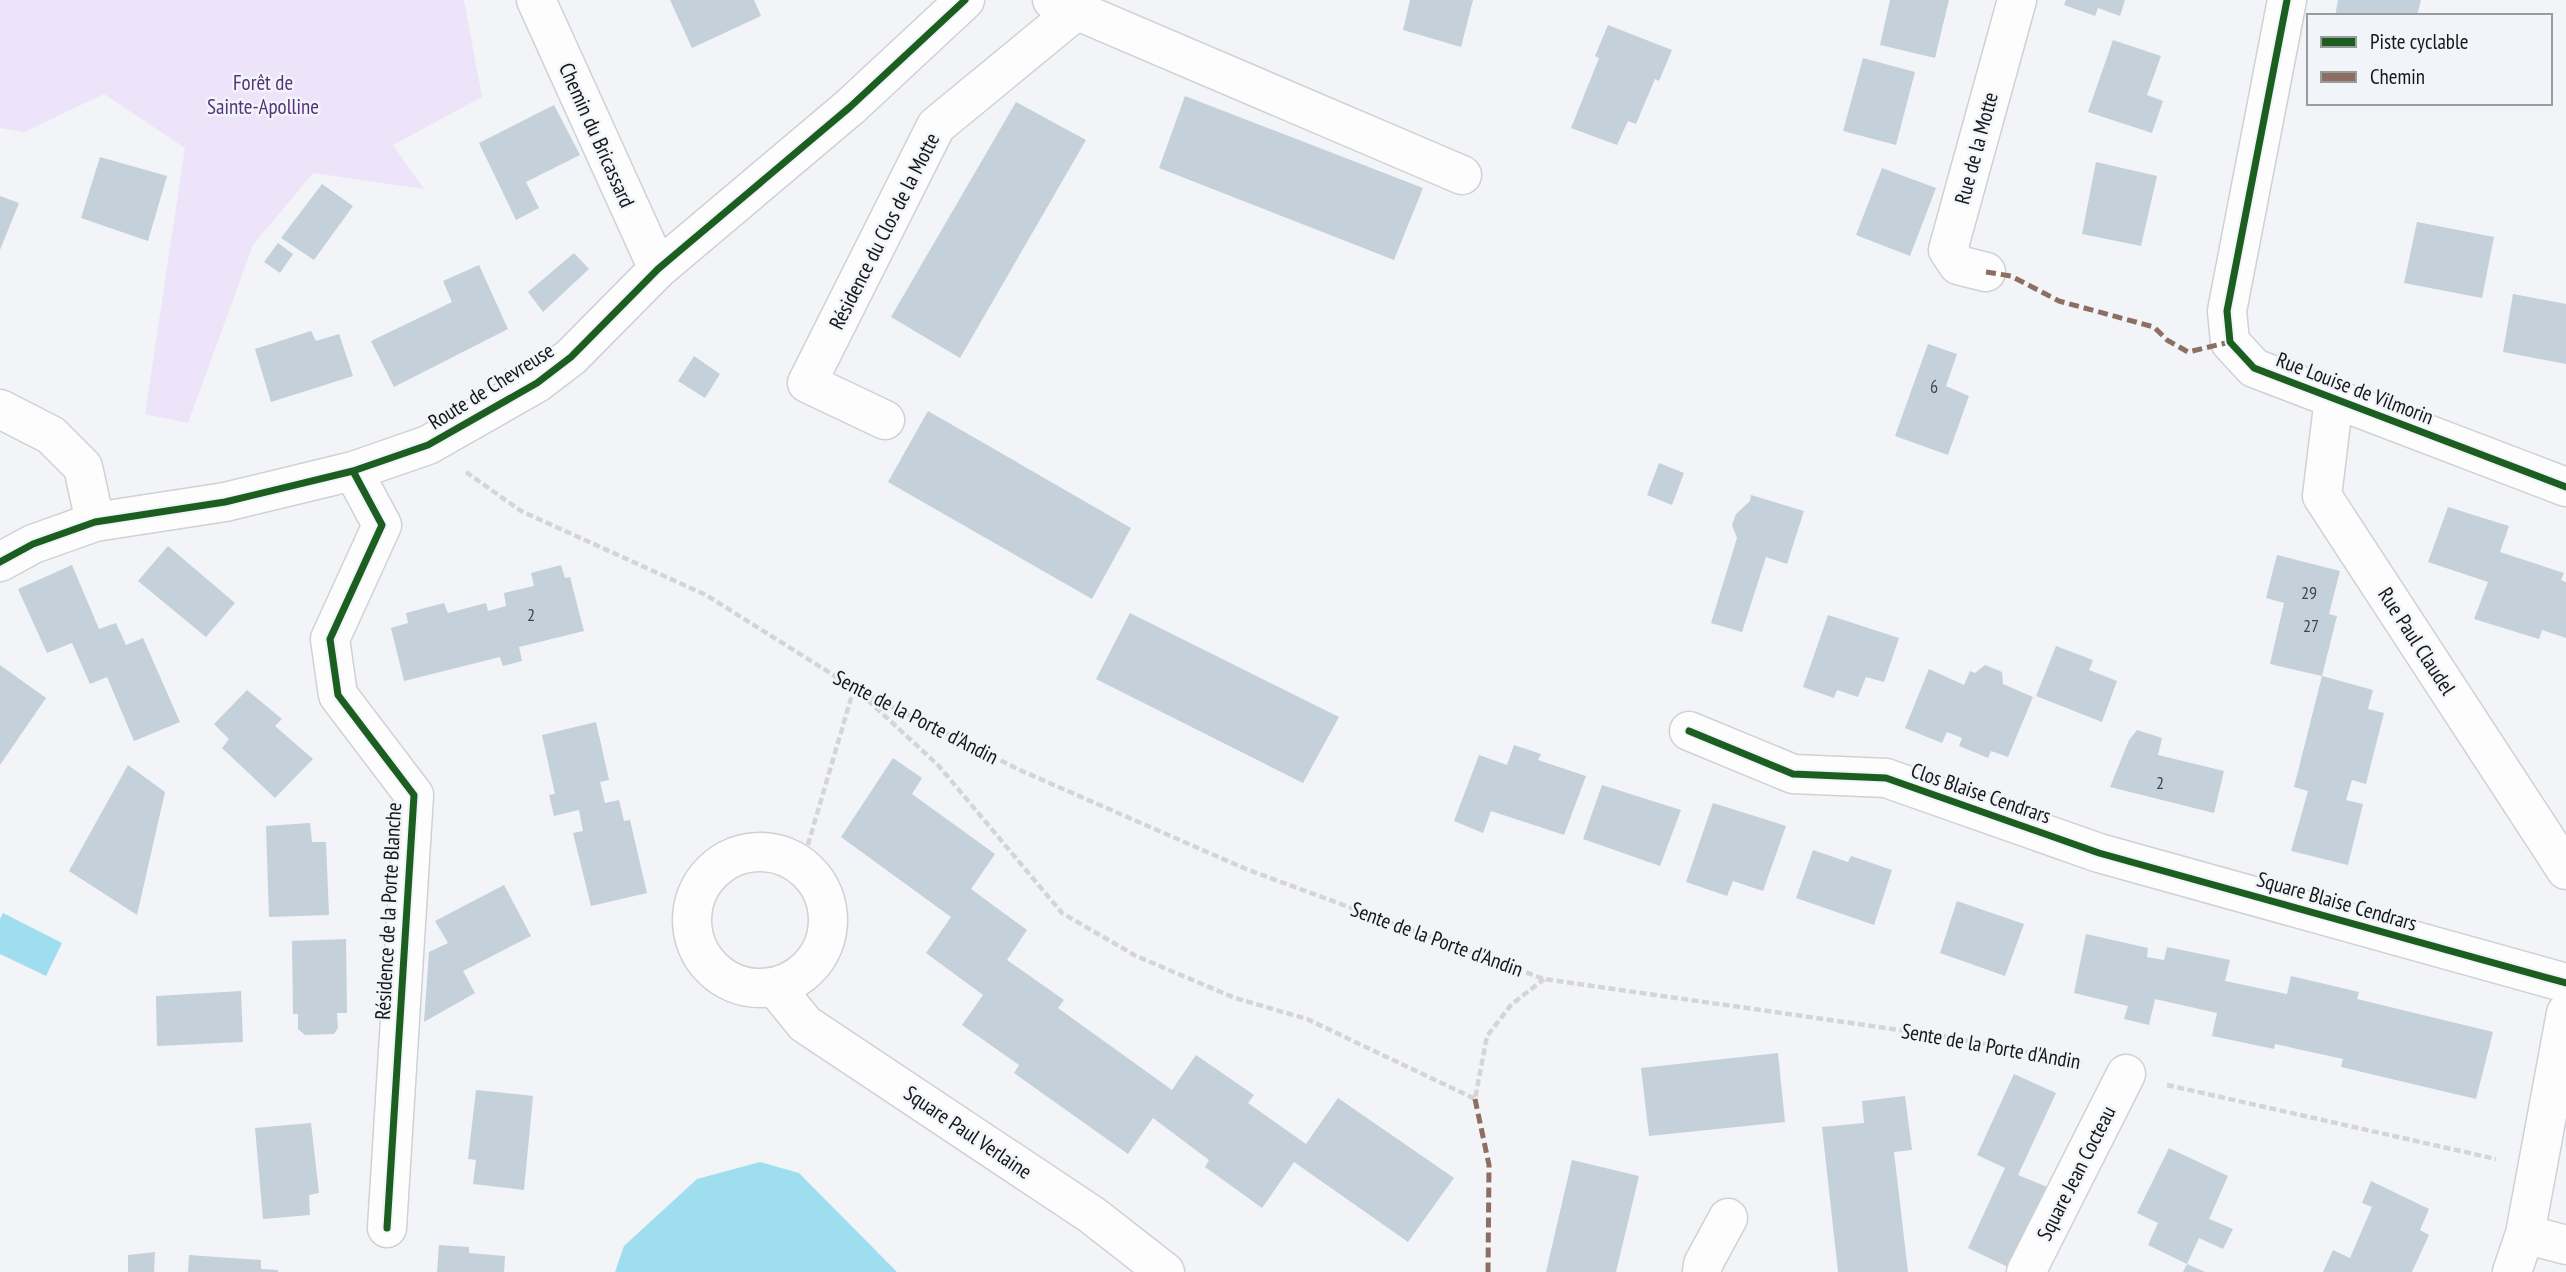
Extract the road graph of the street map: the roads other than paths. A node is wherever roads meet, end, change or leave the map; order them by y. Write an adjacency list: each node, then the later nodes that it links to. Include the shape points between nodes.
1 (536, 0): 7 (street, Chemin du Bricassard)
2 (965, 0): 7 (street, Route de Chevreuse, via 850,107)
3 (2017, 0): 8 (street, Rue de la Motte, via 1948,250 1958,265)
4 (2287, 0): 9 (street, Rue Louise de Vilmorin, via 2227,311 2230,342 2254,368)
5 (1064, 5): 6 (street, Résidence du Clos de la Motte); 11 (street, Résidence du Clos de la Motte, via 936,126 807,383)
6 (1462, 175)
7 (658, 269): 12 (street, Route de Chevreuse, via 571,357 541,380 428,445)
8 (1986, 272)
9 (2334, 398): 13 (street, Rue Louise de Vilmorin); 18 (street, Rue Paul Claudel, via 2322,496)
10 (0, 409): 14 (street, via 51,435 83,467)
11 (885, 420)
12 (353, 471): 14 (street, Route de Chevreuse, via 225,502); 24 (street, Résidence de la Porte Blanche, via 382,525 330,639 338,695 414,795)
13 (2566, 487)
14 (95, 522): 15 (street, Route de Chevreuse, via 33,544)
15 (0, 562)
16 (1689, 731): 17 (street, Clos Blaise Cendrars, via 1793,774 1886,778)
17 (2099, 853): 19 (street, Square Blaise Cendrars)
18 (2566, 870)
19 (2566, 983)
20 (775, 987): 20 (street, via 796,979 824,946 829,924 826,902 817,881 802,865 781,854 736,855 717,866 701,884 692,905 691,928 698,950 712,969 730,982 752,989); 27 (street, Square Paul Verlaine, via 805,1024 1092,1215)
21 (2566, 1013): 25 (street)
22 (2126, 1074): 29 (street, Square Jean Cocteau)
23 (1728, 1218): 28 (street)
24 (387, 1228)
25 (2525, 1234): 26 (street); 30 (street)
26 (2566, 1245)
27 (1166, 1272)
28 (1702, 1272)
29 (2026, 1272)
30 (2512, 1272)

